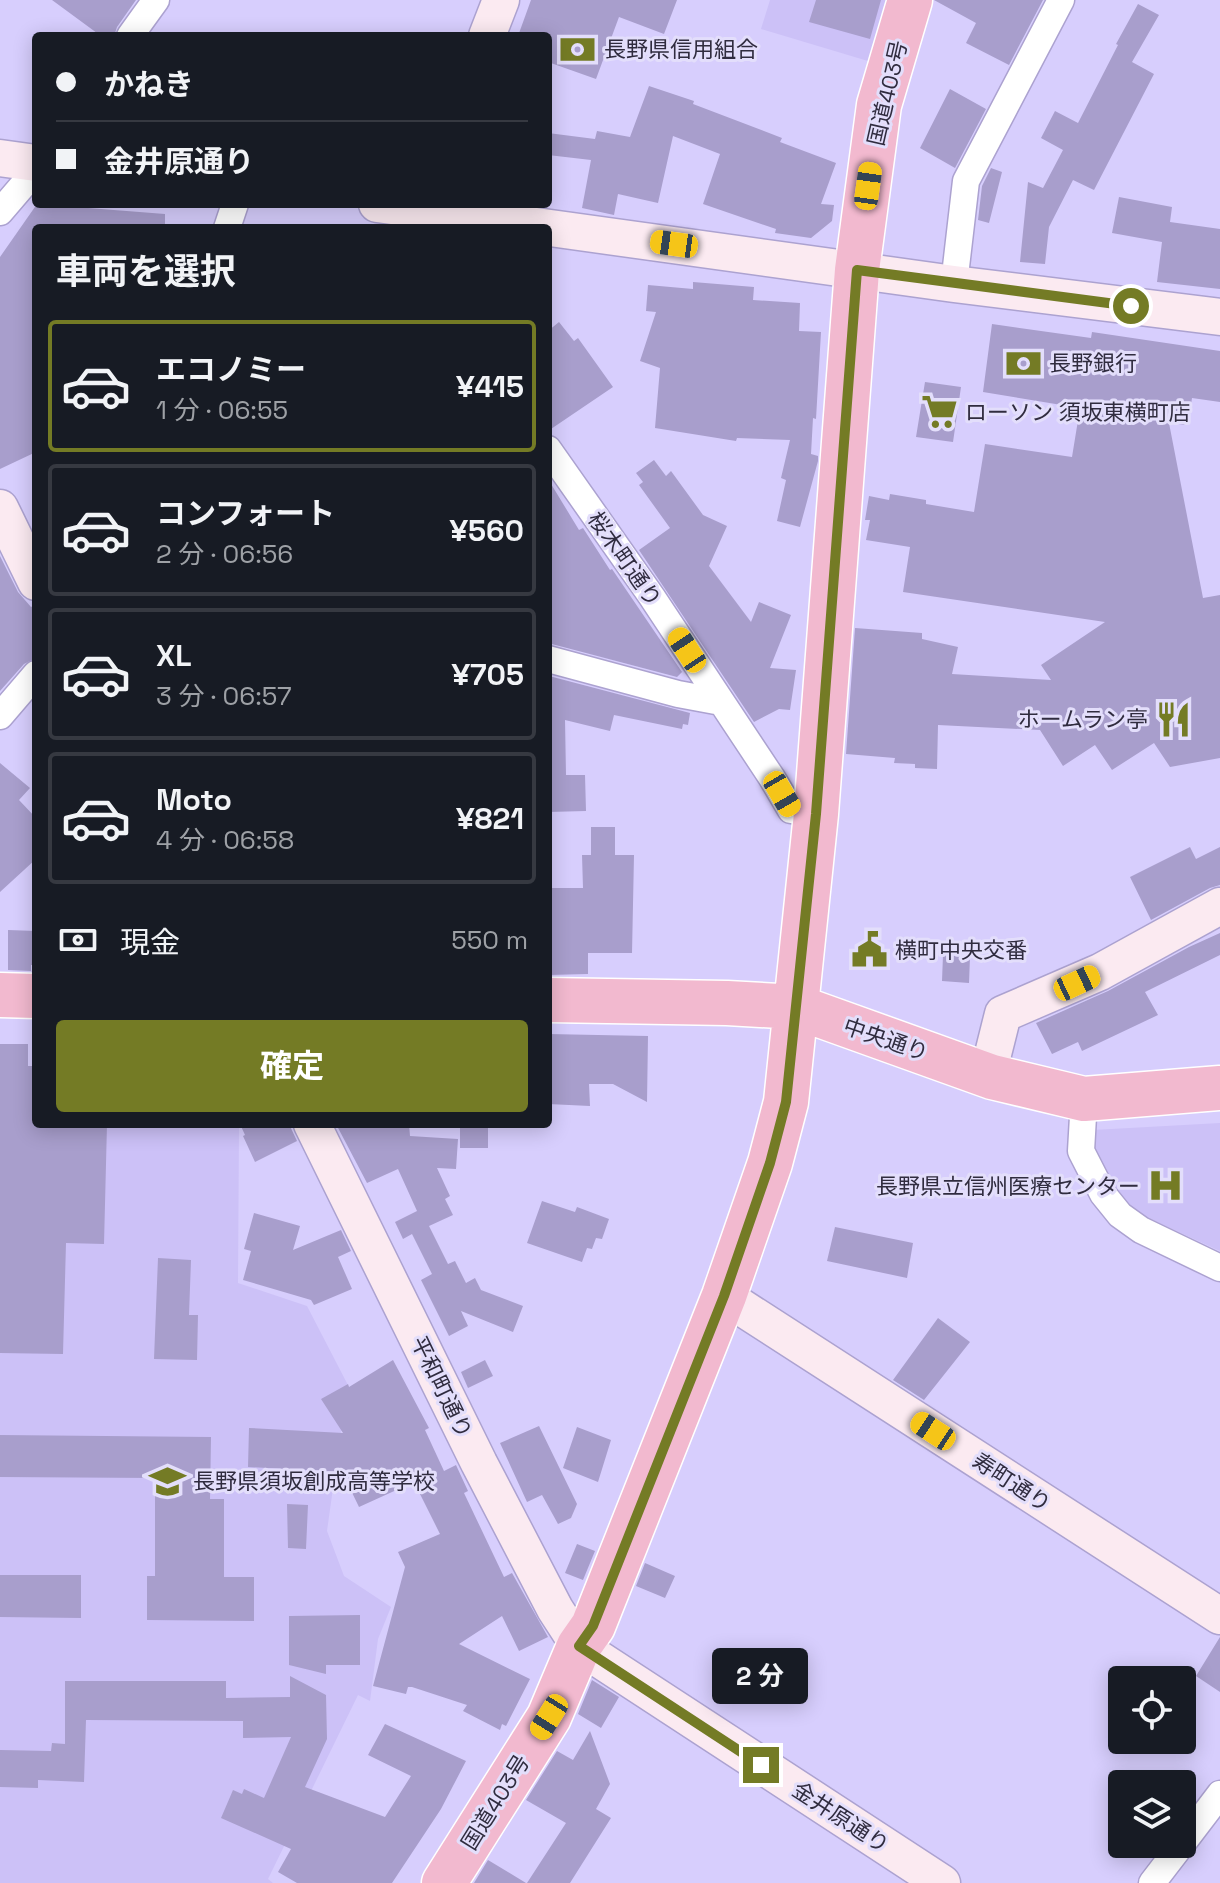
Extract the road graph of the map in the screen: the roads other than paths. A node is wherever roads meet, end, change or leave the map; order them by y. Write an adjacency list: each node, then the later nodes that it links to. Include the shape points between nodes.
1 (156, 0): 5 (street)
2 (501, 0): 6 (street)
3 (910, 0): 15 (highway, 国道403号, via 879,105)
4 (1061, 0): 16 (street, via 966,181)
5 (133, 32)
6 (489, 32)
7 (0, 158): 8 (street)
8 (32, 162)
9 (32, 175): 11 (street)
10 (396, 208): 12 (street)
11 (0, 212)
12 (424, 214): 13 (street)
13 (501, 224)
14 (552, 231): 15 (street)
15 (857, 270): 16 (street); 25 (highway, 国道403号)
16 (954, 284): 17 (street)
17 (1220, 317)
18 (552, 455): 23 (street, 桜木町通り)
19 (0, 508): 20 (street)
20 (32, 574)
21 (552, 660): 23 (street)
22 (32, 679): 24 (street)
23 (721, 702): 25 (street, 桜木町通り, via 791,810)
24 (0, 716)
25 (816, 814): 30 (highway, 国道403号)
26 (1220, 906): 31 (street, via 1100,972 1003,1014)
27 (0, 995): 28 (highway)
28 (32, 996)
29 (552, 1000): 30 (highway, 中央通り)
30 (797, 1007): 31 (highway, 中央通り); 36 (highway, 国道403号, via 786,1102)
31 (992, 1077): 33 (highway, 中央通り)
32 (1220, 1088): 33 (highway, 中央通り)
33 (1084, 1099): 35 (street, via 1081,1151 1103,1194 1141,1230)
34 (314, 1128): 38 (street, 平和町通り, via 479,1463)
35 (1220, 1268)
36 (724, 1296): 37 (street, 寿町通り); 38 (highway, 国道403号, via 593,1626)
37 (1220, 1616)
38 (579, 1646): 42 (highway, 国道403号, via 549,1717); 43 (street, 金井原通り)
39 (1220, 1794): 40 (street)
40 (1196, 1826)
41 (1171, 1858): 44 (street)
42 (444, 1883)
43 (942, 1883)
44 (1152, 1883)

